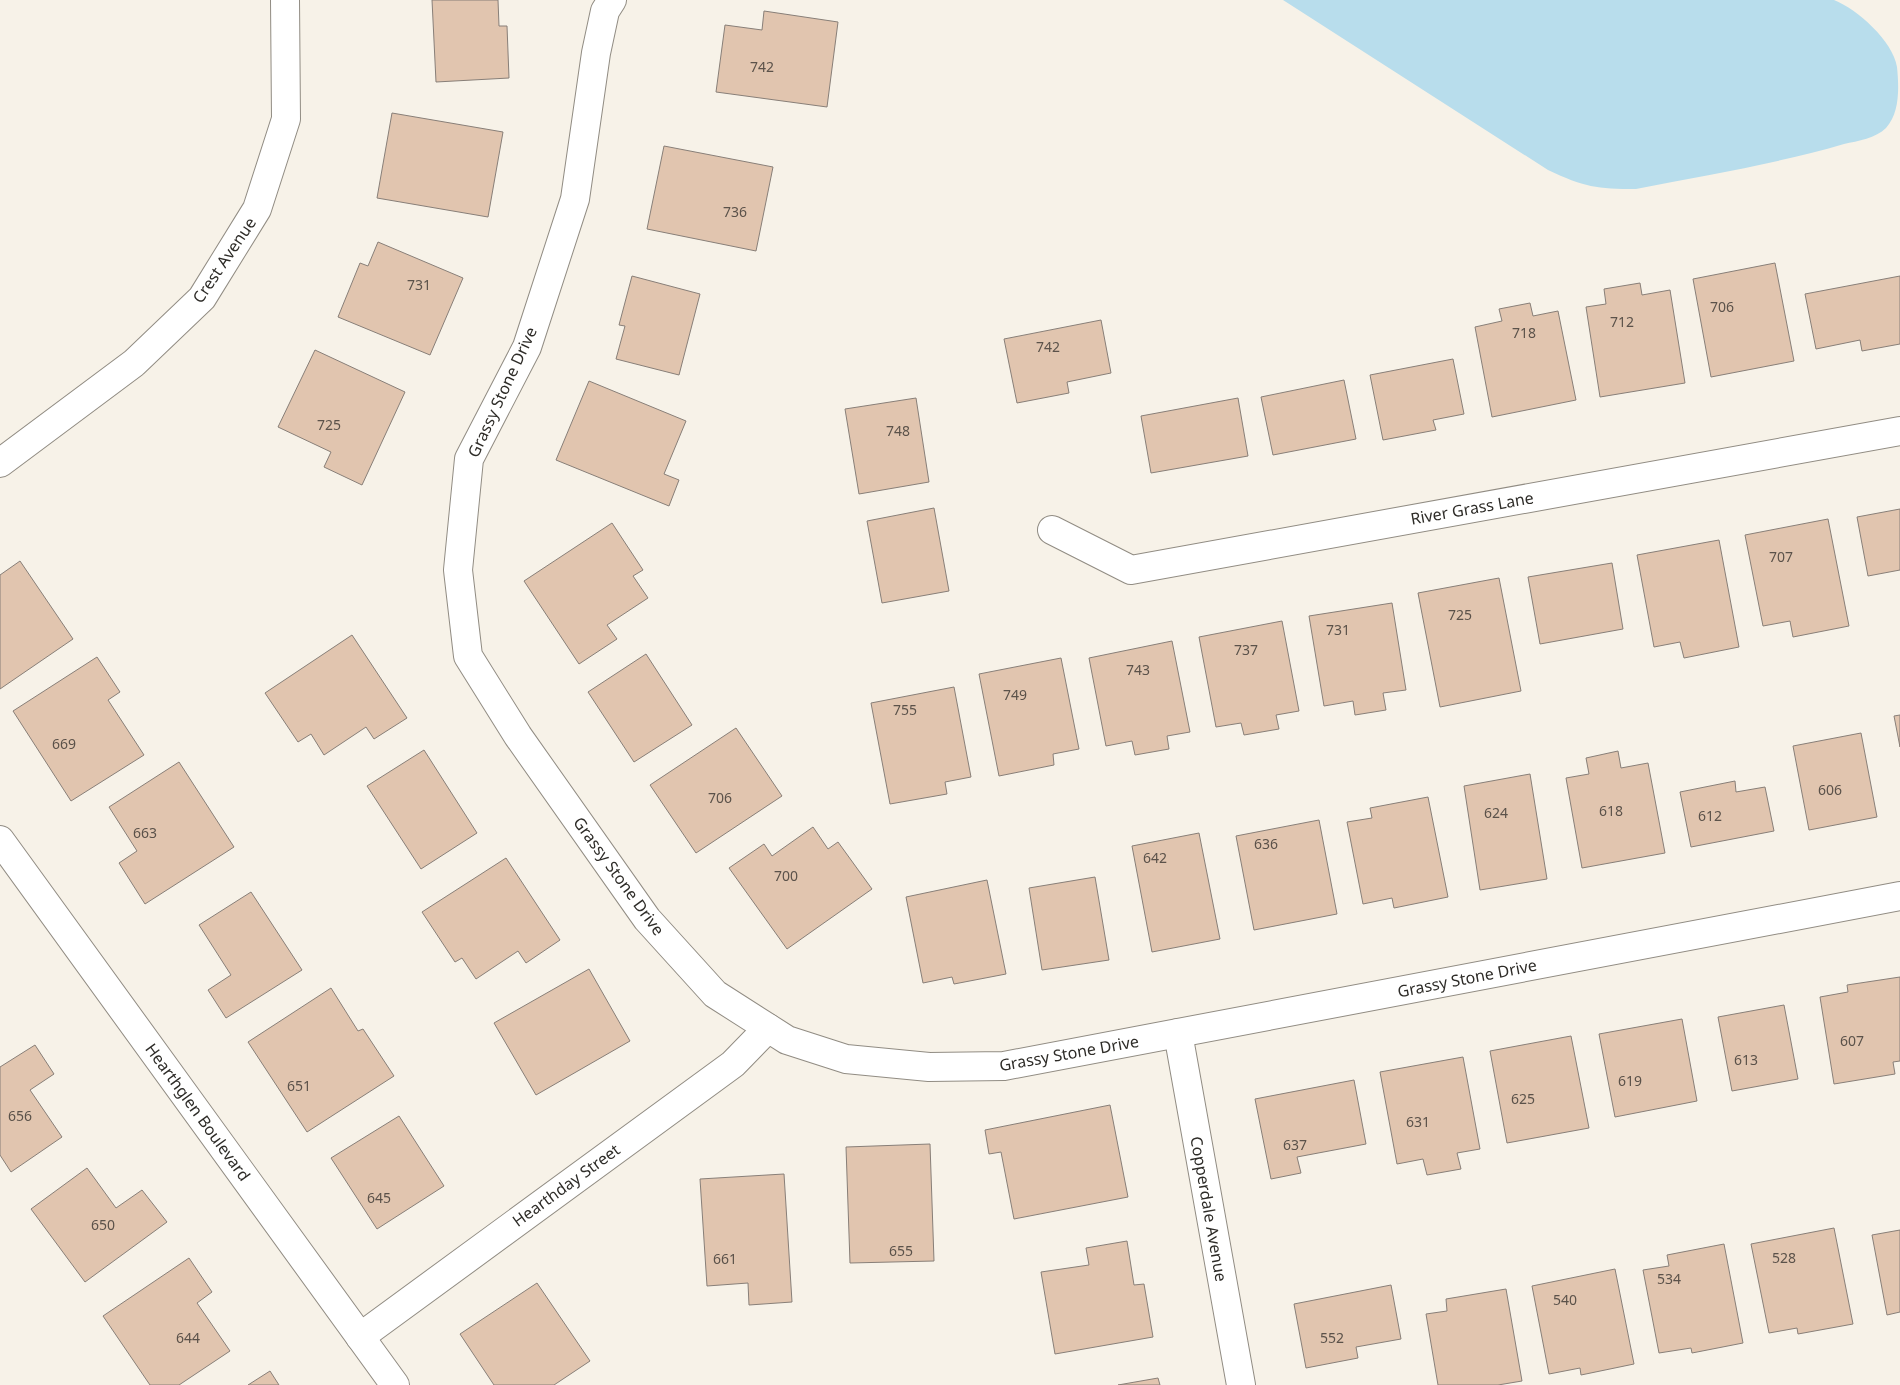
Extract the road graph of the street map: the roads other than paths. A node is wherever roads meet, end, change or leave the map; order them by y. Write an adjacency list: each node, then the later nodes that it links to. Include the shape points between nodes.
1 (285, 0): 4 (street, Crest Avenue, via 286,119 258,209 202,298 134,363)
2 (612, 0): 8 (street, Grassy Stone Drive, via 605,11 596,53 575,199 527,348 469,459 458,570 468,656 518,736 647,919 715,994)
3 (1900, 431): 5 (street, River Grass Lane, via 1131,570)
4 (0, 463)
5 (1052, 530)
6 (0, 840): 10 (street, Hearthglen Boulevard)
7 (1900, 896): 9 (street, Grassy Stone Drive)
8 (768, 1028): 9 (street, Grassy Stone Drive, via 787,1040 846,1059 929,1067 1004,1066); 10 (street, Hearthday Street, via 733,1064)
9 (1178, 1033): 12 (street, Copperdale Avenue)
10 (360, 1337): 11 (street, Hearthglen Boulevard)
11 (395, 1385)
12 (1241, 1385)

